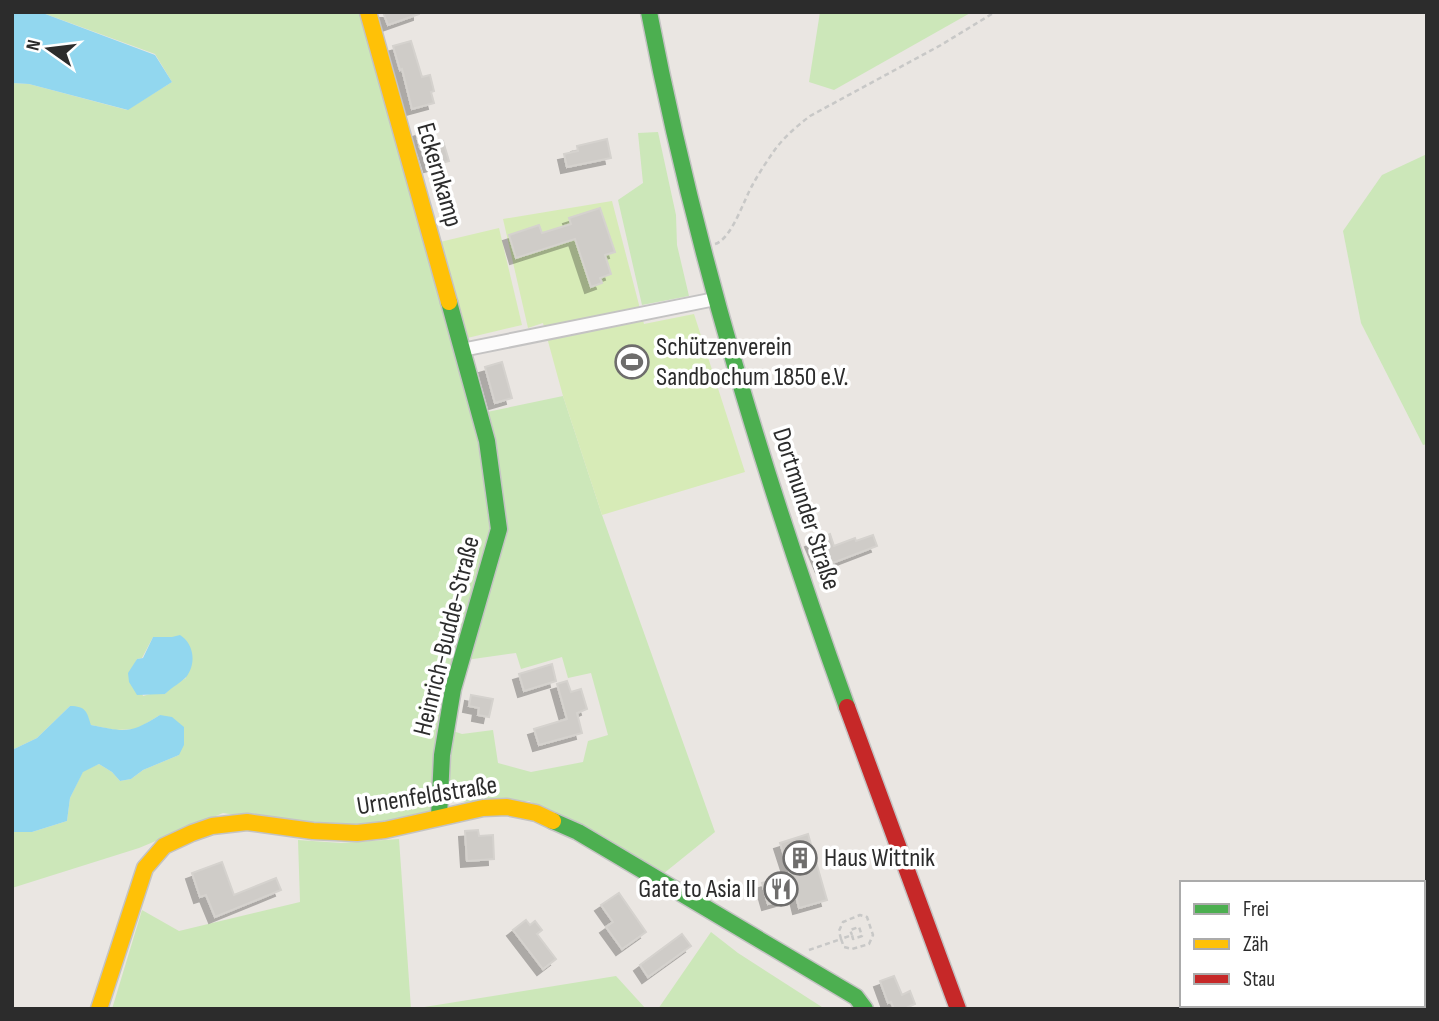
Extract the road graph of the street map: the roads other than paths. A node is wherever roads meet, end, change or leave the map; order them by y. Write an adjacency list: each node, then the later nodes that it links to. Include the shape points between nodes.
1 (368, 12): 4 (street, Eckernkamp)
2 (649, 12): 3 (street, Dortmunder Straße)
3 (715, 299): 4 (street); 8 (street, Dortmunder Straße, via 815,617)
4 (462, 351): 5 (street, Heinrich-Budde-Straße, via 487,441 499,529 453,690 442,755)
5 (439, 817): 6 (street, Urnenfeldstraße, via 357,833 236,823 212,826 164,846 145,868); 7 (street, Urnenfeldstraße, via 507,807 557,821 856,997)
6 (99, 1009)
7 (865, 1009)
8 (958, 1009)

